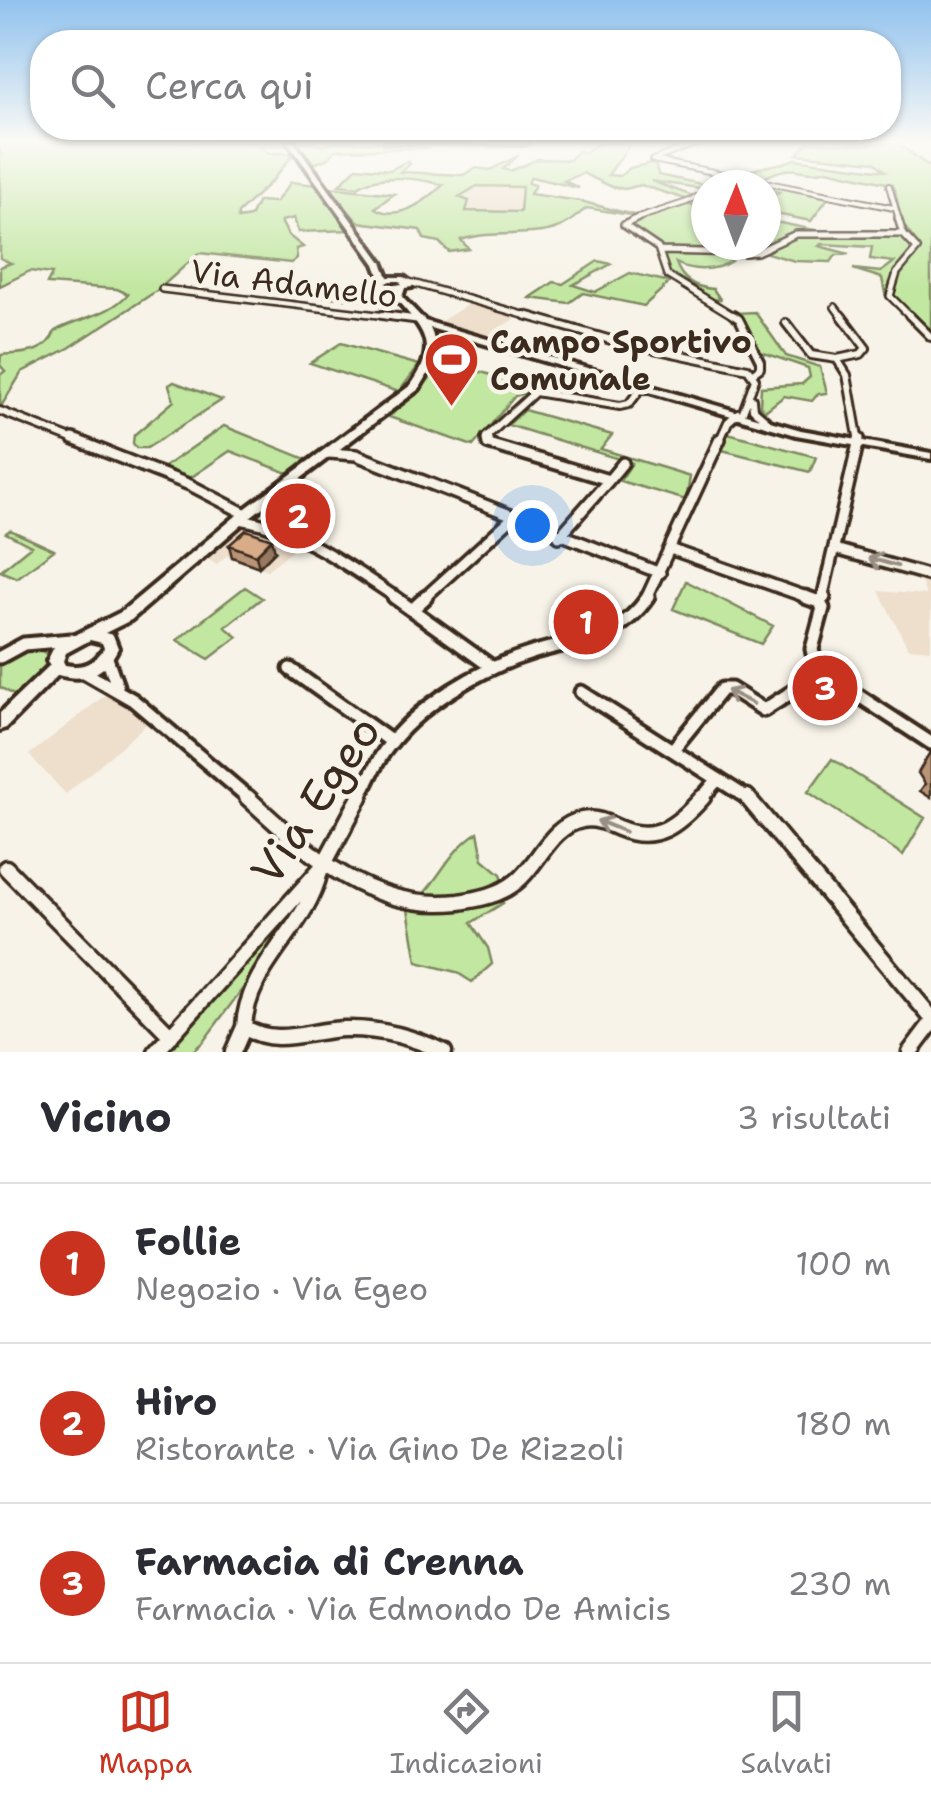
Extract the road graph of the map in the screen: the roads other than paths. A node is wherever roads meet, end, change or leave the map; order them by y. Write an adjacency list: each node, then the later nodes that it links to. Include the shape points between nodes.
1 (326, 191): 8 (street)
2 (807, 191): 5 (street)
3 (890, 191): 5 (street)
4 (691, 201): 7 (street, via 624,226)
5 (894, 208): 6 (street)
6 (902, 234): 7 (street, via 796,234 745,254); 17 (street, via 917,248 897,273 890,296)
7 (660, 251): 19 (street, via 667,274 739,319 760,362)
8 (379, 264): 9 (street); 10 (street)
9 (397, 278): 10 (street); 11 (street)
10 (386, 285): 11 (street); 14 (street)
11 (406, 286): 14 (street, via 398,297); 19 (street)
12 (162, 289): 16 (street, Via Adamello)
13 (835, 307): 18 (street, via 866,348)
14 (411, 310): 16 (street)
15 (786, 323): 18 (street, via 811,355)
16 (425, 325): 20 (street); 25 (street, via 432,353 423,376)
17 (931, 337)
18 (838, 359): 26 (street, via 847,375)
19 (753, 373): 21 (street)
20 (642, 387): 23 (street); 31 (street, via 620,406 528,394 486,437 488,444)
21 (751, 396): 23 (street, Via Egeo); 24 (street)
22 (0, 411): 32 (street, via 190,485)
23 (740, 413): 24 (street); 36 (street, Via Egeo, via 728,422)
24 (767, 422): 26 (street)
25 (346, 441): 27 (street); 28 (street)
26 (858, 446): 29 (street); 35 (street)
27 (329, 453): 28 (street); 32 (street)
28 (356, 455): 33 (street)
29 (931, 456)
30 (623, 463): 31 (street)
31 (609, 480): 34 (street)
32 (248, 515): 40 (street); 41 (street)
33 (512, 518): 34 (street); 40 (street)
34 (560, 537): 37 (street)
35 (835, 548): 38 (street, one-way to 35); 39 (street)
36 (670, 550): 37 (street, Via Egeo); 39 (street)
37 (660, 572): 48 (street, Via Egeo, via 645,604 602,637)
38 (931, 576)
39 (820, 602): 50 (street, via 812,649)
40 (414, 608): 48 (street)
41 (126, 616): 42 (street); 45 (street)
42 (89, 634): 43 (street); 45 (street, via 103,635)
43 (71, 640): 44 (street); 47 (street)
44 (30, 643): 46 (street); 47 (street)
45 (109, 650): 47 (street); 51 (street, via 109,672)
46 (0, 657)
47 (67, 667): 51 (street); 53 (street)
48 (493, 668): 54 (street, Via Egeo, via 434,702)
49 (290, 670): 54 (street)
50 (820, 674): 55 (street); 56 (street, one-way to 56, via 769,709 722,689)
51 (119, 688): 58 (street)
52 (581, 692): 56 (street)
53 (0, 723)
54 (392, 742): 58 (street, Via Egeo)
55 (931, 743)
56 (674, 748): 57 (street)
57 (718, 779): 58 (street, one-way to 58, via 670,829 649,837 594,819 571,823 517,882 469,901 382,898); 60 (street, via 766,816)
58 (322, 867): 61 (street, via 300,920 248,992); 62 (street, Via Egeo)
59 (6, 868): 62 (street)
60 (931, 1021): 66 (street)
61 (244, 1027): 64 (street); 65 (street, via 258,1038 277,1040 371,1031)
62 (171, 1036): 63 (street, Via Egeo)
63 (156, 1052)
64 (233, 1052)
65 (444, 1052)
66 (910, 1052)

